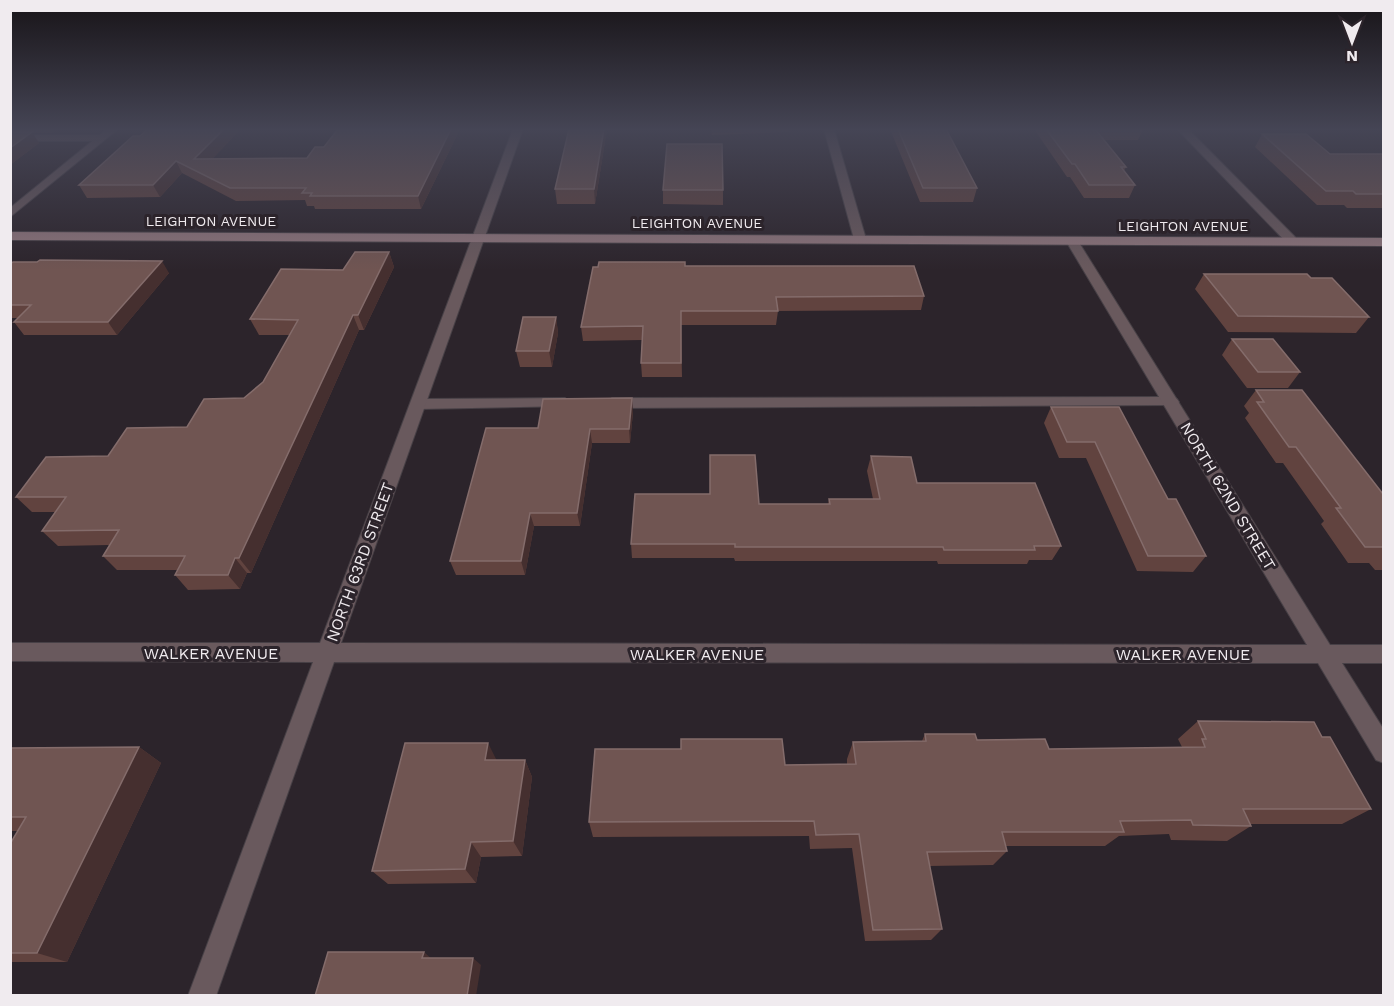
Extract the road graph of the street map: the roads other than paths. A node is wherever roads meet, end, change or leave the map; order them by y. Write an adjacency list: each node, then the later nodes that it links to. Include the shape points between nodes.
1 (56, 176): 5 (street)
2 (501, 176): 7 (street, NORTH 63RD STREET)
3 (842, 176): 8 (street)
4 (1228, 176): 10 (street)
5 (10, 214)
6 (10, 236): 7 (street, LEIGHTON AVENUE)
7 (478, 237): 8 (street, LEIGHTON AVENUE); 13 (street, NORTH 63RD STREET)
8 (860, 239): 9 (street, LEIGHTON AVENUE)
9 (1072, 241): 10 (street, LEIGHTON AVENUE); 12 (street, NORTH 62ND STREET)
10 (1293, 242): 11 (street, LEIGHTON AVENUE)
11 (1383, 242)
12 (1172, 402): 13 (lane); 16 (street, NORTH 62ND STREET)
13 (419, 404): 15 (street, NORTH 63RD STREET)
14 (10, 652): 15 (street, WALKER AVENUE)
15 (326, 654): 16 (street, WALKER AVENUE); 19 (street, NORTH 63RD STREET)
16 (1323, 654): 17 (street, WALKER AVENUE); 18 (street, NORTH 62ND STREET)
17 (1383, 654)
18 (1383, 752)
19 (202, 996)

